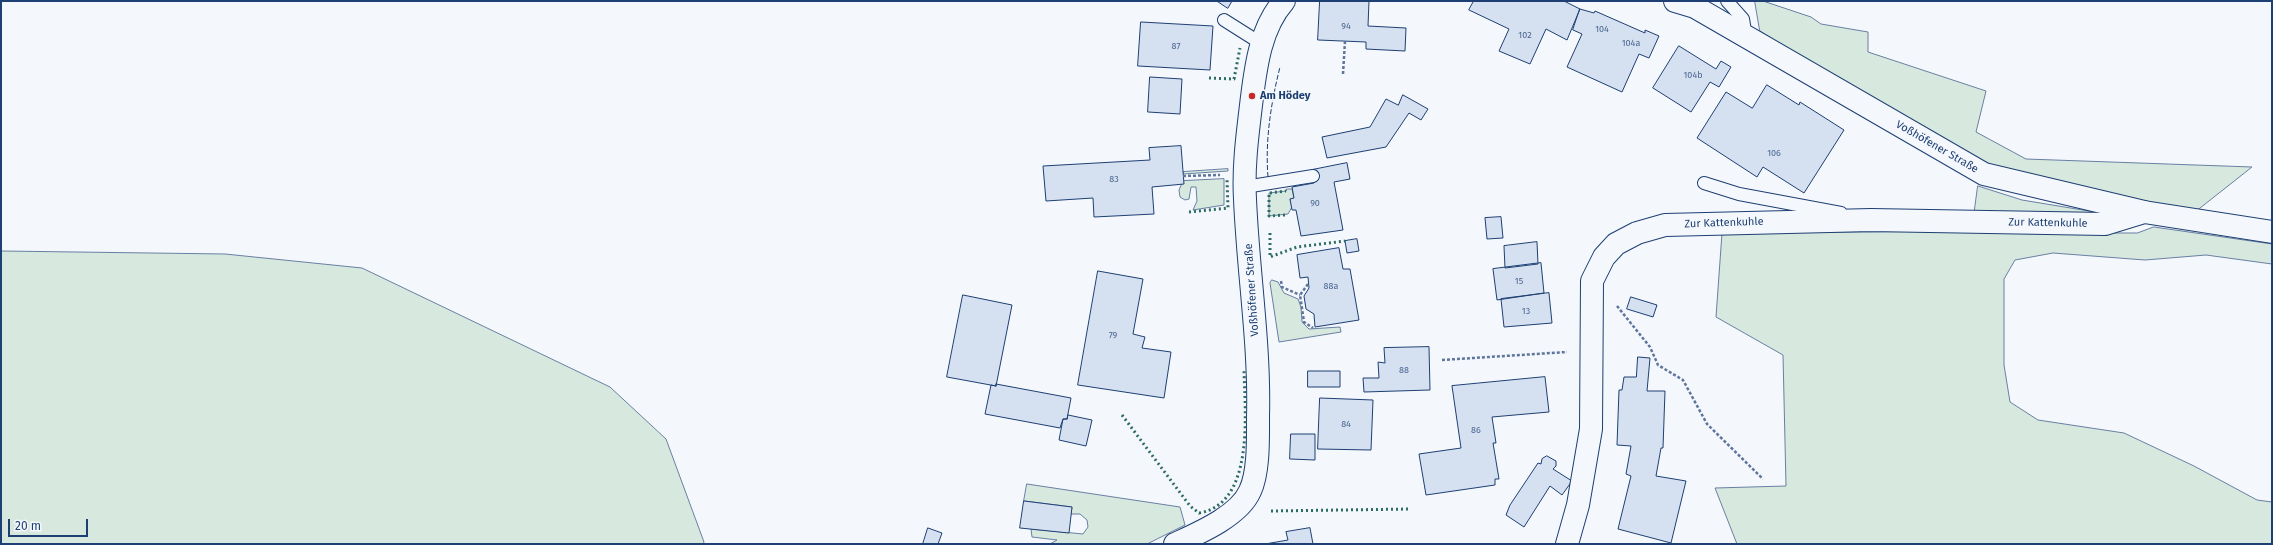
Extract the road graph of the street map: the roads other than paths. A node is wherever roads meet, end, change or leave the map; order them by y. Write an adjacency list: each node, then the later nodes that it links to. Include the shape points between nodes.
1 (1284, 1): 6 (street, Voßhöfener Straße, via 1268,27)
2 (1675, 1): 5 (street, Voßhöfener Straße, via 1694,7)
3 (1727, 1): 5 (lane, via 1743,19)
4 (1224, 20): 6 (lane)
5 (1746, 37): 10 (street, Voßhöfener Straße, via 1984,174)
6 (1262, 44): 8 (street, Voßhöfener Straße, via 1256,61 1246,147)
7 (1313, 176): 8 (lane)
8 (1245, 181): 13 (street, Voßhöfener Straße, via 1259,383 1257,457 1252,484 1237,509 1201,532)
9 (1704, 183): 11 (lane, via 1739,194)
10 (2144, 212): 11 (street, Zur Kattenkuhle, via 2106,224); 12 (street, Voßhöfener Straße)
11 (1872, 220): 14 (street, Zur Kattenkuhle, via 1665,225 1637,233 1616,244 1604,257 1592,281 1591,429 1578,505)
12 (2272, 232)
13 (1175, 544)
14 (1567, 544)

